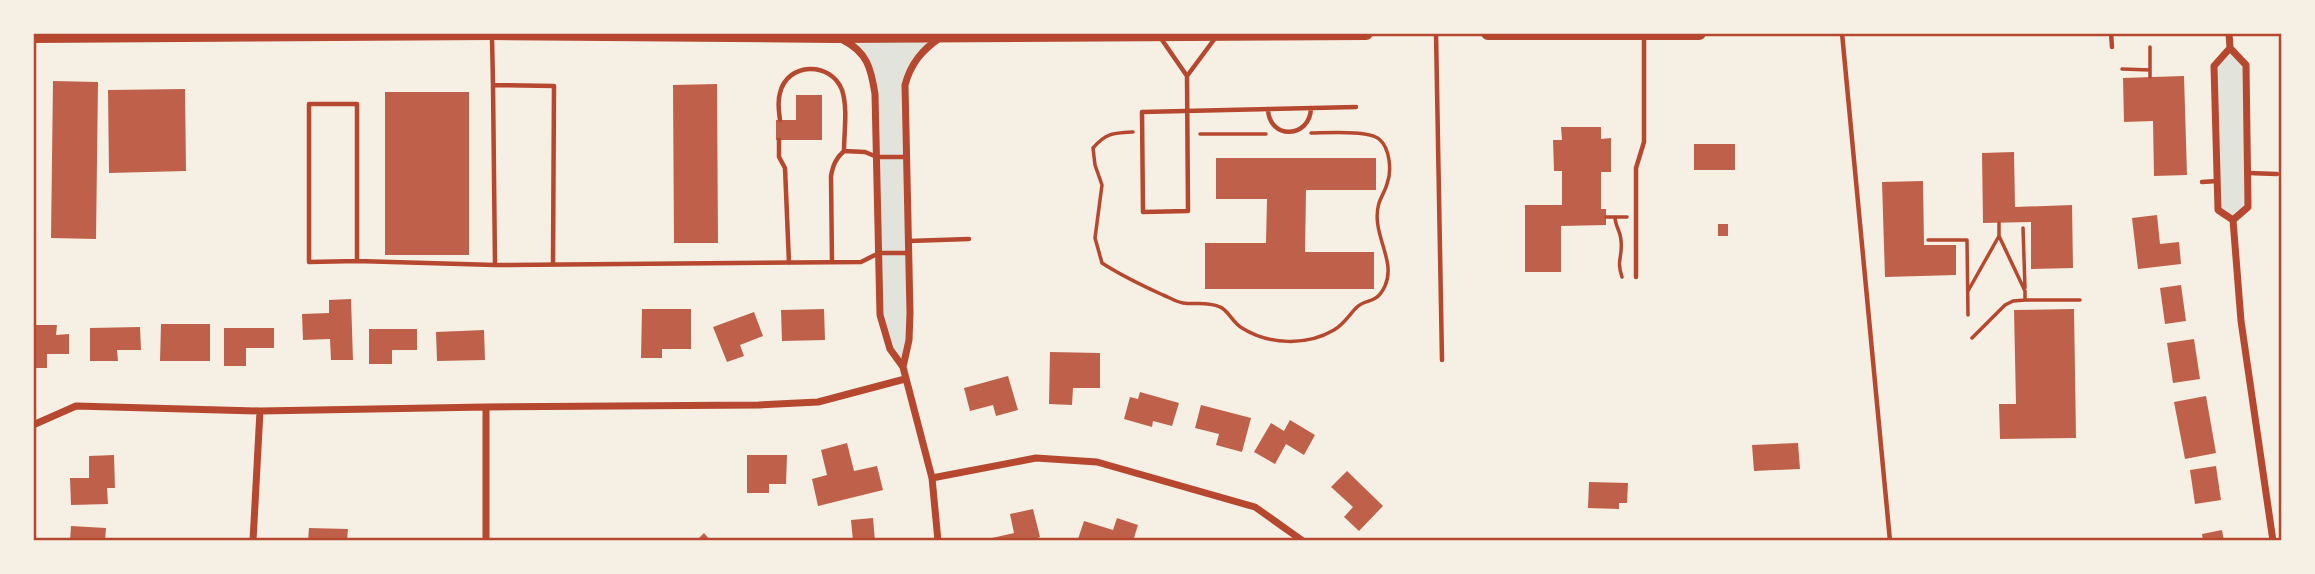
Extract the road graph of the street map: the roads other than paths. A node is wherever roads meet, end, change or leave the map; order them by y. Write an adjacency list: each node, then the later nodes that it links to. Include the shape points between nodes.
1 (492, 33): 12 (highway); 13 (highway); 18 (lane)
2 (1366, 33): 10 (highway)
3 (1436, 33): 43 (lane)
4 (1488, 33): 11 (highway)
5 (1699, 33): 11 (highway)
6 (1842, 33): 54 (lane)
7 (2111, 33): 15 (lane)
8 (2229, 33): 16 (street)
9 (1157, 34): 10 (highway); 14 (highway); 17 (lane)
10 (1218, 34): 17 (lane)
11 (1644, 34): 42 (lane, via 1644,142 1636,168)
12 (33, 36)
13 (836, 36): 14 (highway); 26 (street, via 866,58 872,74)
14 (943, 36): 27 (street, via 916,58 905,85)
15 (2112, 47)
16 (2230, 48): 28 (street, via 2246,65); 30 (street, via 2214,66)
17 (1187, 76): 22 (lane)
18 (493, 85): 39 (lane, via 554,86); 41 (lane)
19 (1356, 107): 20 (lane)
20 (1311, 108): 21 (lane); 21 (lane, via 1304,126 1288,132 1272,124)
21 (1268, 109): 22 (lane)
22 (1186, 111): 22 (lane, via 1142,112 1143,212 1188,211)
23 (780, 120): 25 (lane, via 779,93 790,76 809,68 829,73 842,88)
24 (779, 140): 40 (lane, via 779,157 785,168)
25 (844, 151): 26 (lane); 38 (lane, via 832,166)
26 (877, 157): 27 (lane); 35 (street)
27 (906, 157): 34 (street)
28 (2248, 173): 29 (lane); 32 (street, via 2248,207)
29 (2277, 174)
30 (2217, 181): 31 (lane); 32 (street, via 2218,210)
31 (2202, 182)
32 (2233, 220): 55 (street, via 2241,321)
33 (969, 239): 34 (lane)
34 (908, 242): 36 (street)
35 (879, 253): 36 (lane); 38 (lane, via 861,262); 44 (street, via 880,315 890,349)
36 (908, 253): 44 (street, via 909,340)
37 (357, 261): 37 (lane, via 309,262 309,104 357,104); 41 (lane)
38 (832, 262): 40 (lane)
39 (553, 264): 40 (lane); 41 (lane)
40 (789, 264)
41 (495, 265)
42 (1636, 277)
43 (1441, 360)
44 (904, 368): 45 (street)
45 (905, 379): 46 (street, via 818,402); 49 (street)
46 (486, 407): 47 (street); 51 (street)
47 (260, 411): 48 (street, via 76,406); 50 (street)
48 (33, 425)
49 (932, 478): 52 (street); 53 (street, via 1036,458 1097,462 1255,507)
50 (253, 541)
51 (486, 541)
52 (938, 541)
53 (1303, 541)
54 (1890, 541)
55 (2273, 541)

